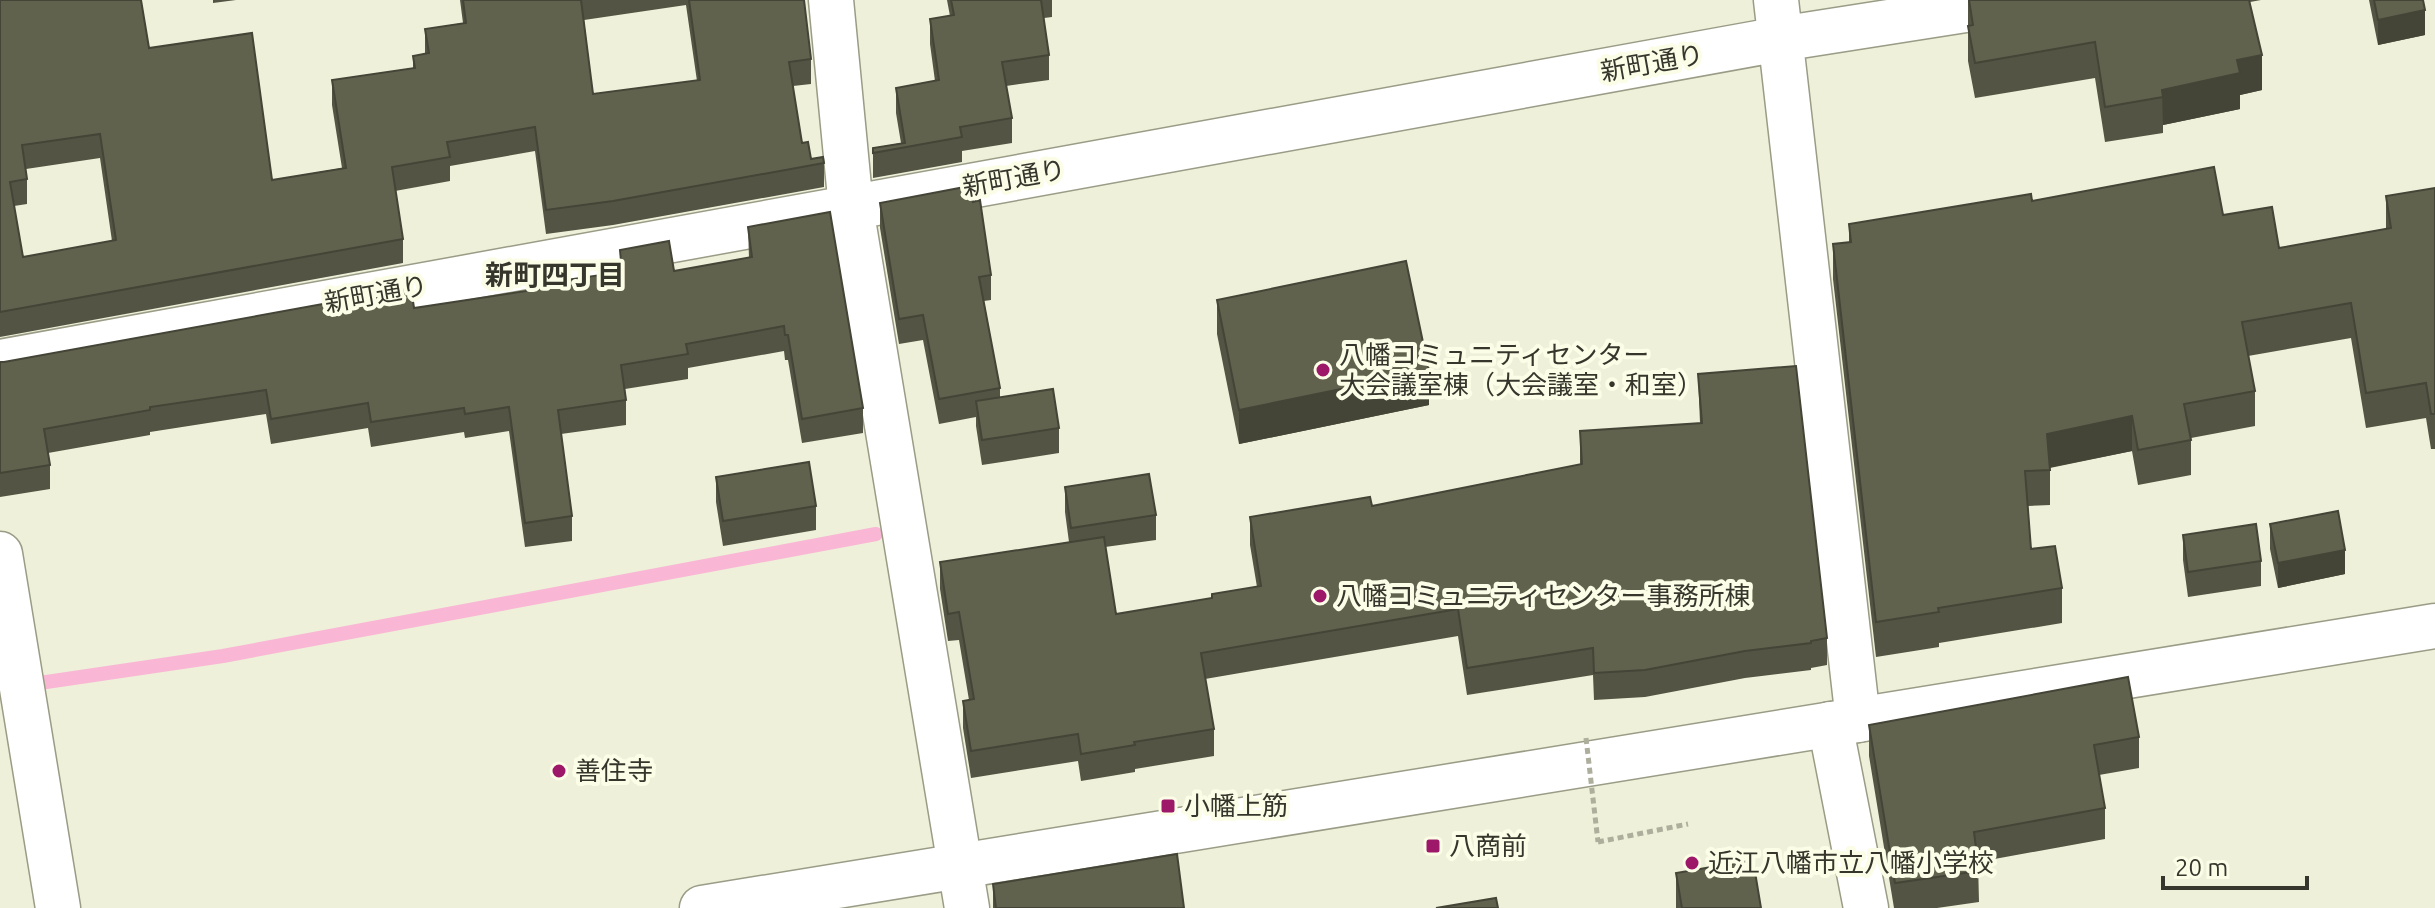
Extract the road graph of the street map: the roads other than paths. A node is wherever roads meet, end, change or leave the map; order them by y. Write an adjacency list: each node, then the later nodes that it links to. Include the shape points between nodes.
1 (831, 0): 4 (street)
2 (2029, 0): 3 (street, 新町通り)
3 (1778, 20): 4 (street, 新町通り); 8 (street)
4 (851, 208): 5 (street, 新町通り); 9 (street)
5 (0, 362)
6 (0, 554): 10 (street)
7 (2435, 626): 8 (street)
8 (1844, 722): 9 (street); 12 (street)
9 (963, 887): 11 (street)
10 (58, 908)
11 (702, 908)
12 (1866, 908)

